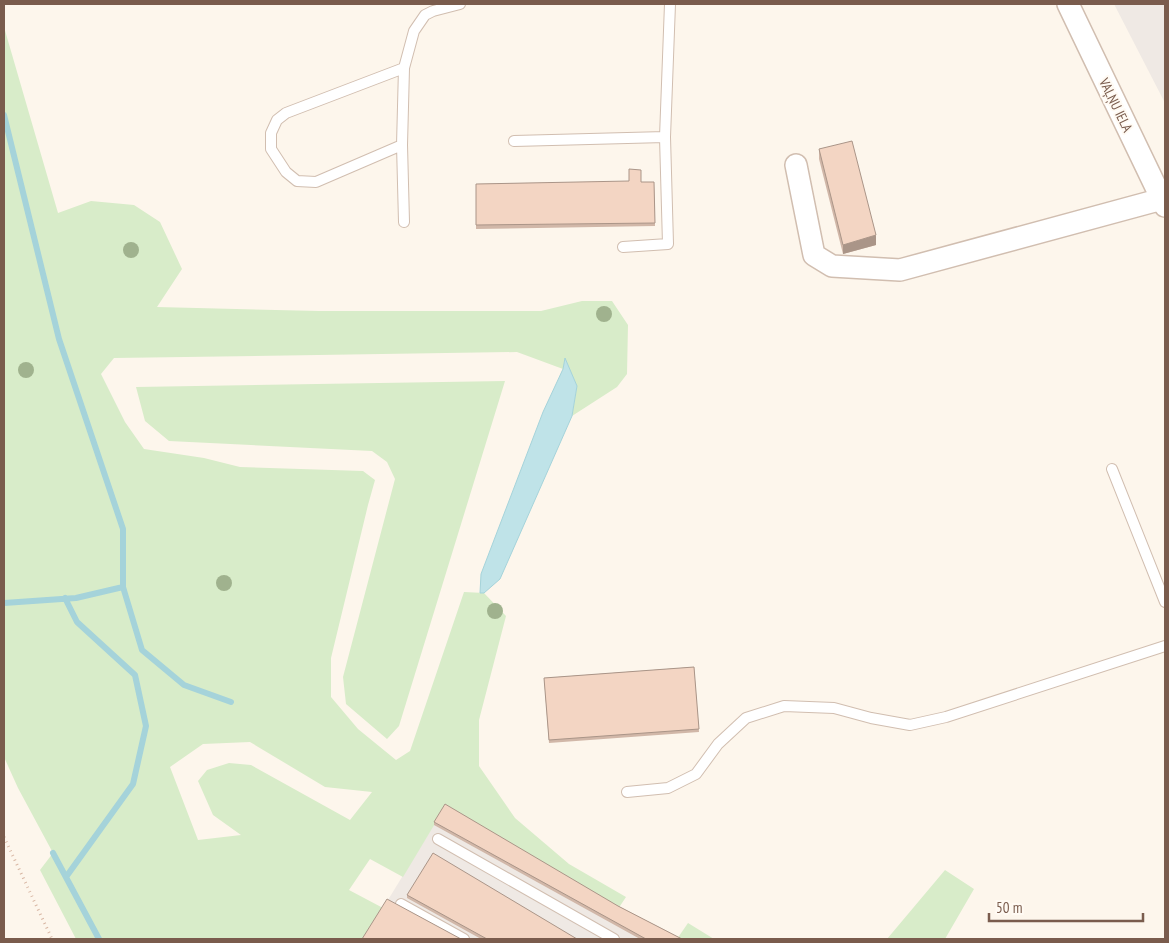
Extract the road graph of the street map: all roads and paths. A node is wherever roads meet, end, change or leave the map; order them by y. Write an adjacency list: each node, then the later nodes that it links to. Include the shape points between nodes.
1 (460, 4): 4 (lane, via 425,15 414,31)
2 (670, 4): 5 (lane)
3 (1068, 4): 9 (street, VAĻŅU IELA)
4 (404, 68): 7 (lane); 7 (lane, via 286,113 277,120 271,133 271,149 286,172 297,181 316,182)
5 (665, 137): 6 (lane); 11 (lane, via 668,244)
6 (514, 141)
7 (402, 145): 10 (lane)
8 (796, 165): 9 (street, via 814,255 832,266 900,270)
9 (1164, 203)
10 (404, 222)
11 (623, 247)
12 (1112, 469): 13 (lane)
13 (1165, 602)
14 (1165, 646): 15 (lane, via 946,717 910,725 834,708 784,706 746,718 718,744 696,774 668,788)
15 (627, 792)
16 (4, 837): 19 (path)
17 (438, 839): 21 (lane)
18 (401, 904): 20 (lane)
19 (52, 939)
20 (464, 939)
21 (614, 939)

